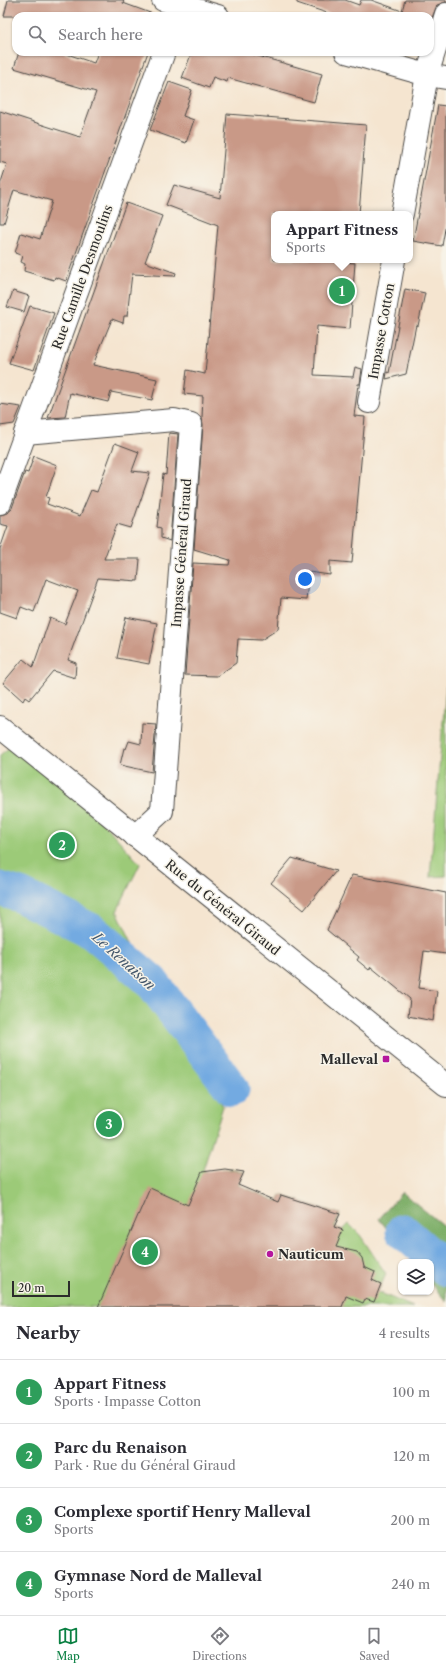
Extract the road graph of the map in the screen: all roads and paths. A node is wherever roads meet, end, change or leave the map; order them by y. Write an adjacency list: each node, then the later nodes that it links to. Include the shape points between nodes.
1 (173, 7): 2 (street)
2 (198, 12)
3 (446, 14): 6 (street)
4 (163, 56): 10 (street, Rue Camille Desmoulins)
5 (361, 56): 6 (street)
6 (436, 76): 7 (street)
7 (403, 211)
8 (393, 263): 9 (street, Impasse Cotton)
9 (369, 402)
10 (25, 433): 11 (street, Rue Camille Desmoulins); 13 (street, Impasse Général Giraud, via 174,420 191,424 162,811)
11 (0, 503)
12 (0, 727): 13 (street, Rue du Général Giraud)
13 (135, 836): 14 (street, Rue du Général Giraud)
14 (446, 1085)

